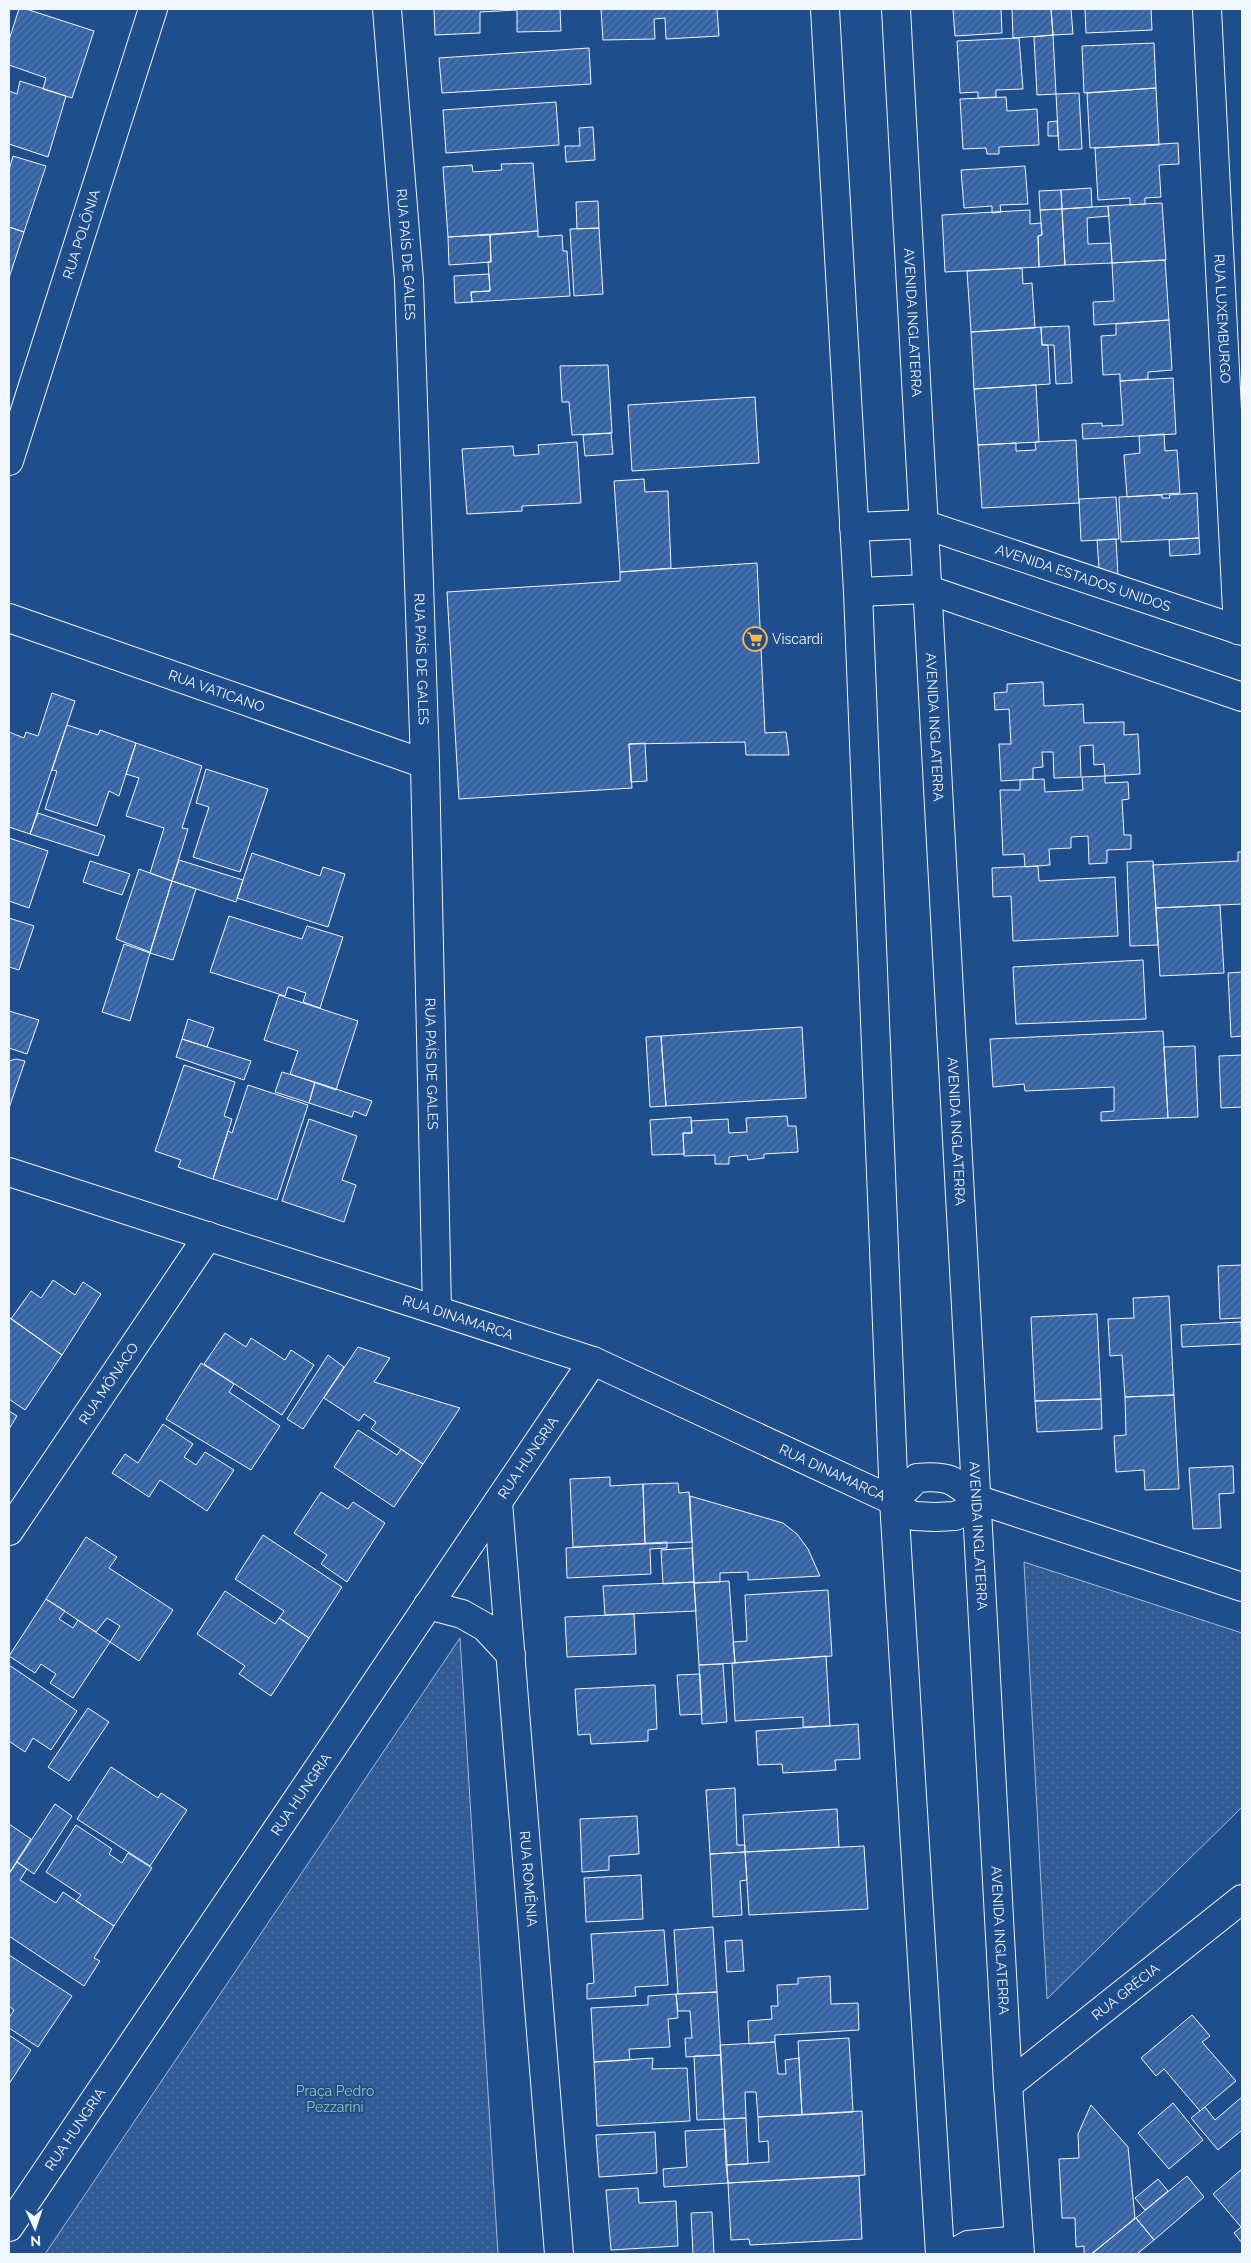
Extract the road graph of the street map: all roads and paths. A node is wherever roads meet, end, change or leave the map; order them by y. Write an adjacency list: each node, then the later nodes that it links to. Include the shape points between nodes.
1 (153, 9): 6 (street, RUA POLÔNIA)
2 (386, 9): 14 (street, RUA PAÍS DE GALES, via 409,281)
3 (825, 9): 8 (street)
4 (896, 9): 7 (street, AVENIDA INGLATERRA)
5 (1207, 9): 12 (street, RUA LUXEMBURGO)
6 (9, 461)
7 (923, 524): 8 (street); 9 (street, AVENIDA INGLATERRA); 12 (street, AVENIDA ESTADOS UNIDOS)
8 (854, 527): 10 (street)
9 (926, 588): 10 (street); 13 (street); 19 (street, AVENIDA INGLATERRA)
10 (858, 592): 20 (street)
11 (9, 618): 14 (street, RUA VATICANO)
12 (1240, 630)
13 (1242, 697)
14 (425, 764): 17 (street, RUA PAÍS DE GALES)
15 (9, 1172): 16 (street, RUA DINAMARCA)
16 (208, 1236): 17 (street, RUA DINAMARCA); 22 (street, RUA MÔNACO)
17 (437, 1310): 18 (street, RUA DINAMARCA)
18 (593, 1362): 20 (street, RUA DINAMARCA); 21 (street, RUA HUNGRIA)
19 (976, 1499): 20 (street, RUA DINAMARCA, via 967,1511 955,1516 935,1517 914,1516 903,1511); 20 (street, RUA DINAMARCA, via 955,1482 938,1476 917,1478); 23 (street, RUA DINAMARCA); 27 (street, AVENIDA INGLATERRA)
20 (894, 1501): 31 (street)
21 (498, 1502): 24 (street, RUA HUNGRIA); 25 (street, RUA ROMÊNIA)
22 (9, 1531)
23 (1242, 1587)
24 (428, 1605): 25 (street, via 462,1614 485,1627); 28 (street, RUA HUNGRIA)
25 (511, 1655): 30 (street, RUA ROMÊNIA)
26 (1242, 1899): 27 (street, RUA GRÉCIA)
27 (1008, 2085): 29 (street, AVENIDA INGLATERRA)
28 (9, 2227)
29 (1020, 2247): 32 (street, via 968,2245)
30 (559, 2254)
31 (940, 2254)
32 (952, 2254)

